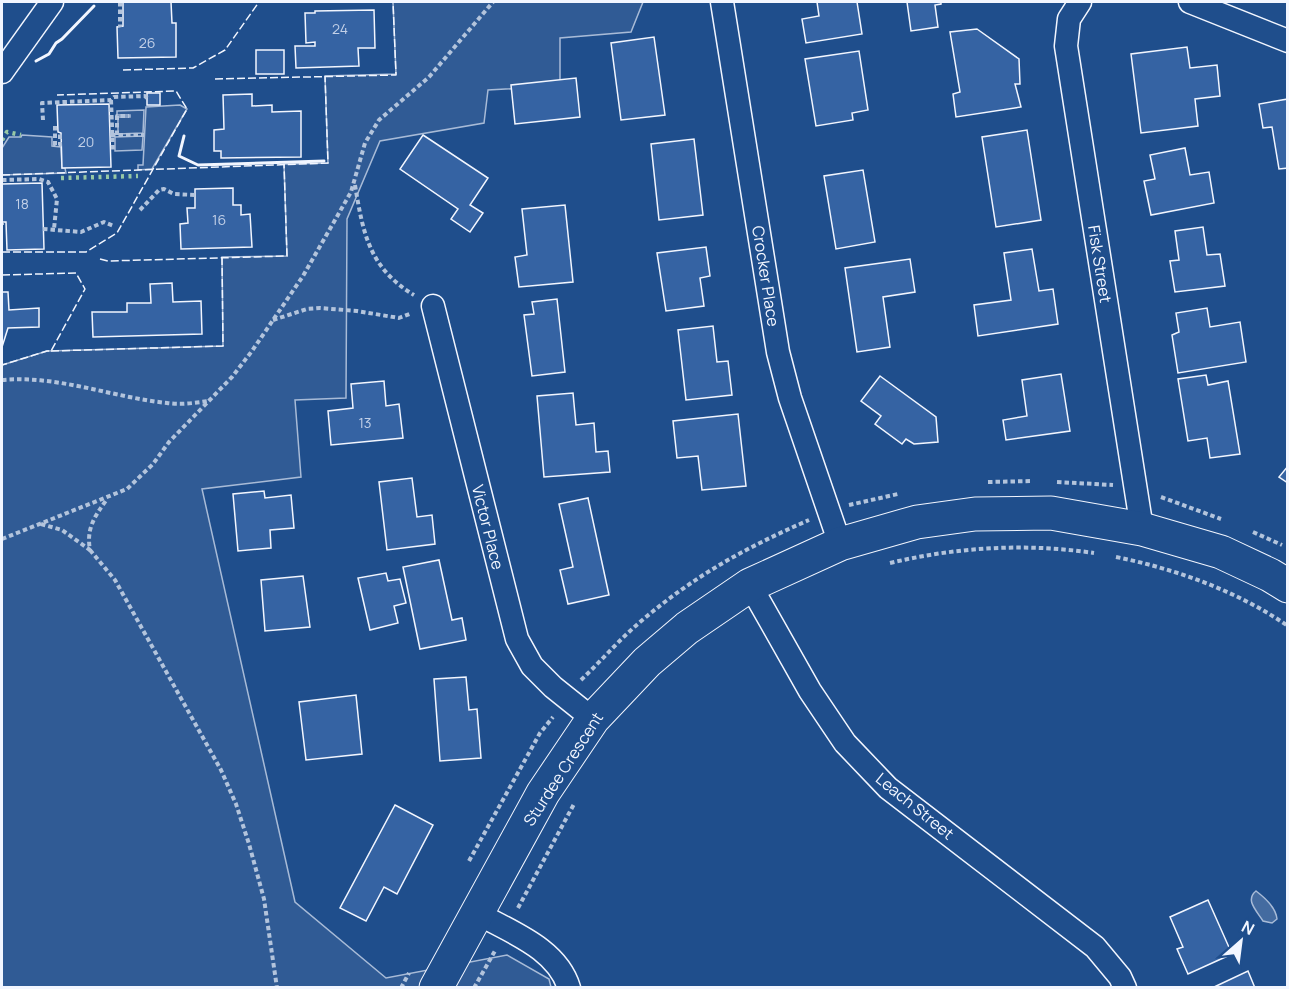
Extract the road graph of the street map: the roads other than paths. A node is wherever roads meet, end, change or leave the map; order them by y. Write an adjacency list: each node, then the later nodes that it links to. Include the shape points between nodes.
1 (52, 2): 6 (street)
2 (722, 2): 9 (street, Crocker Place, via 778,352)
3 (1080, 2): 8 (street, Fisk Street, via 1069,19 1066,46)
4 (1190, 2): 5 (street)
5 (1287, 41)
6 (2, 72)
7 (433, 306): 12 (street, Victor Place, via 517,639 532,666)
8 (1142, 529): 9 (street, Sturdee Crescent, via 1051,513 975,514 917,522); 11 (street, Sturdee Crescent, via 1221,552)
9 (840, 544): 10 (street, Sturdee Crescent)
10 (750, 585): 12 (street, Sturdee Crescent, via 663,648); 16 (street, Leach Street, via 810,691 845,743 888,788 1095,947)
11 (1287, 586)
12 (593, 719): 13 (street, Sturdee Crescent, via 543,793)
13 (477, 913): 14 (street, Sturdee Crescent); 15 (street, via 540,948 560,967)
14 (436, 987)
15 (569, 987)
16 (1125, 987)

